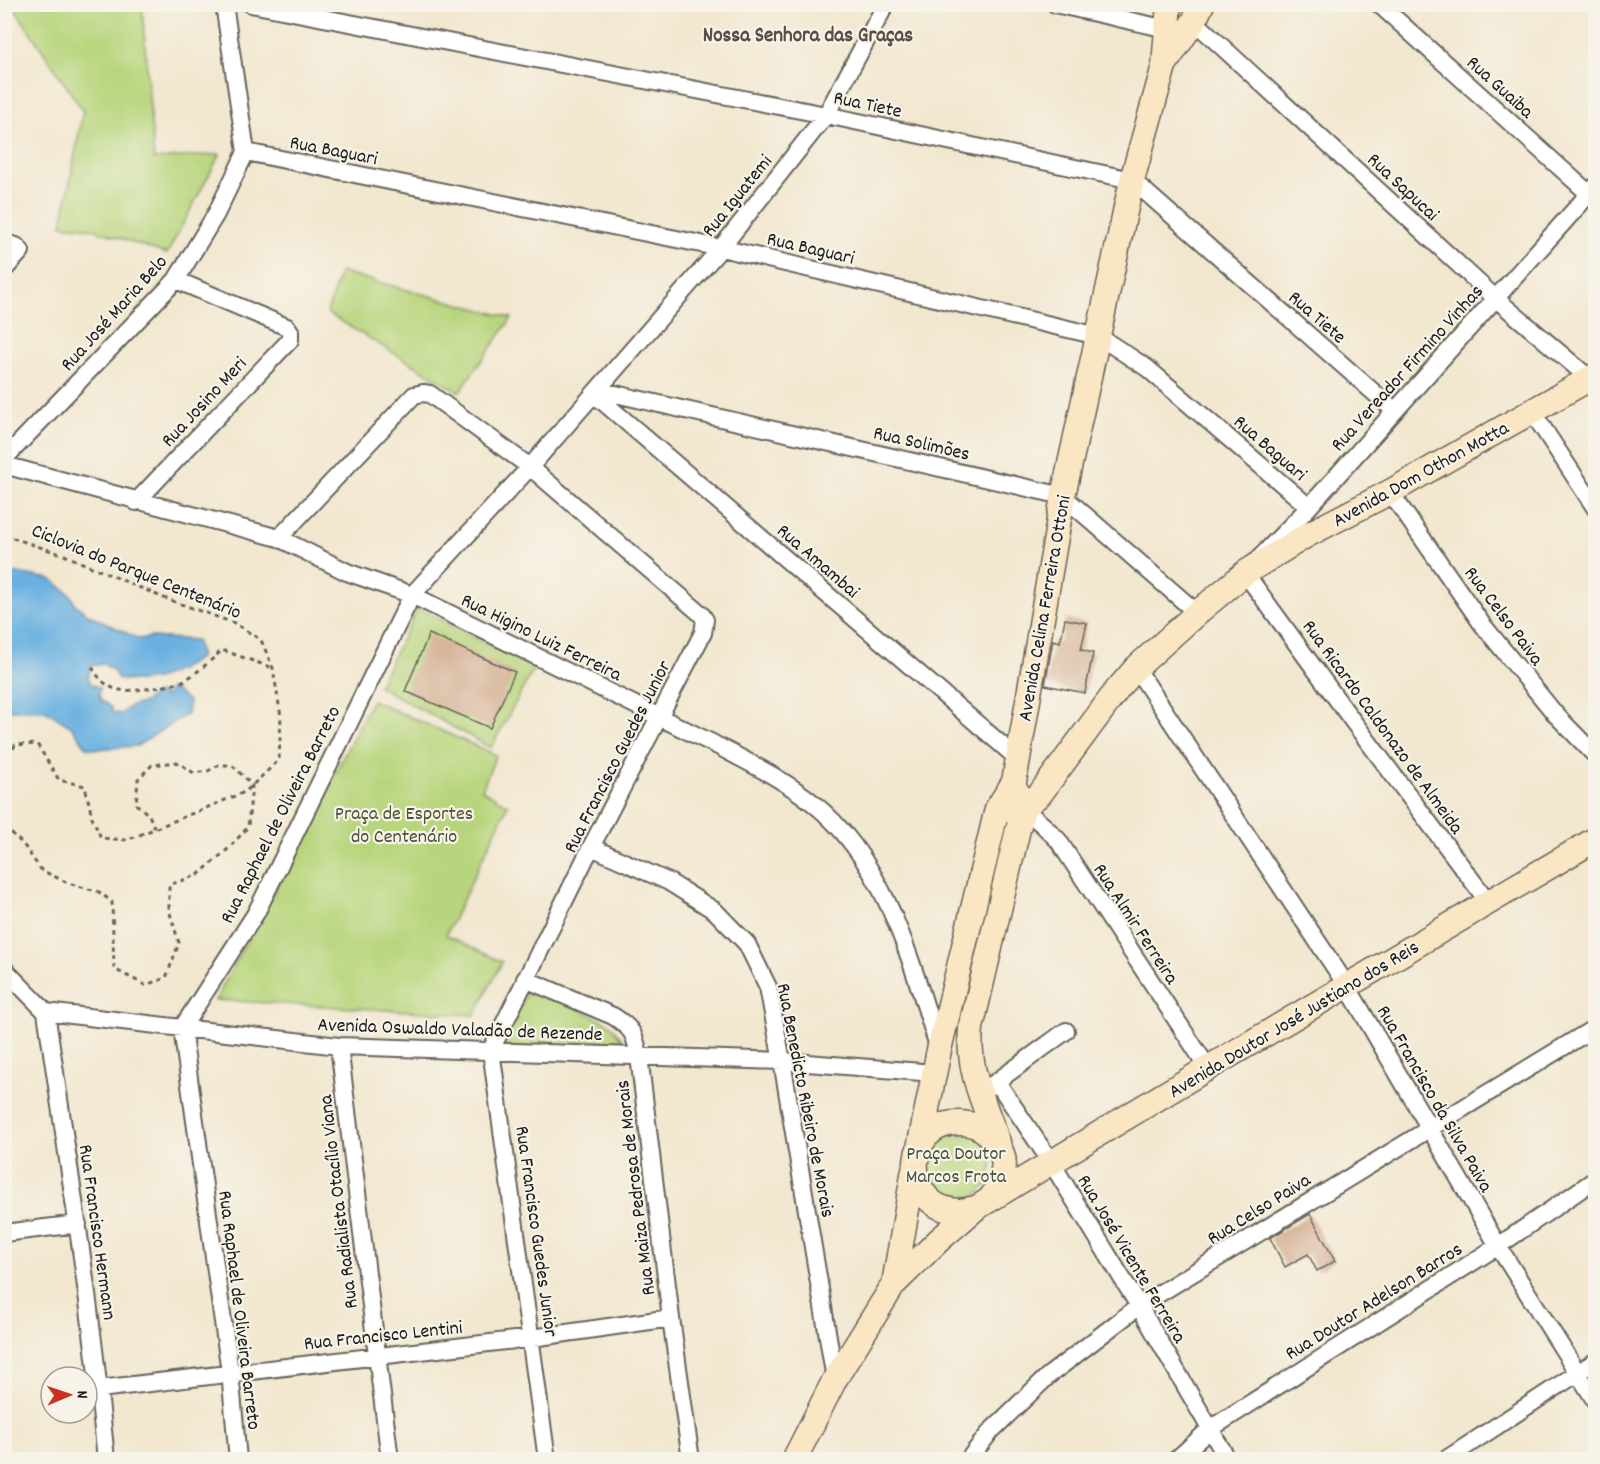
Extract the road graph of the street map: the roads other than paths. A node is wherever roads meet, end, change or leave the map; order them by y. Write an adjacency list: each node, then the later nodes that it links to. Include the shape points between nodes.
1 (224, 4): 11 (street)
2 (250, 4): 10 (street, Rua Tiete)
3 (886, 4): 10 (street, Rua Iguatemi)
4 (1055, 4): 8 (street)
5 (1169, 4): 8 (main road, Avenida Celina Ferreira Ottoni)
6 (1379, 4): 13 (street, Rua Guaiba)
7 (1198, 13): 9 (main road, Avenida Celina Ferreira Ottoni); 18 (street, Rua Sapucai)
8 (1167, 29): 9 (main road, Avenida Celina Ferreira Ottoni)
9 (1164, 66): 12 (main road, Avenida Celina Ferreira Ottoni)
10 (826, 115): 12 (street, Rua Tiete); 15 (street, Rua Iguatemi)
11 (246, 153): 15 (street, Rua Baguari); 17 (street, Rua José Maria Belo, via 216,214)
12 (1132, 180): 19 (main road, Avenida Celina Ferreira Ottoni); 23 (street, Rua Tiete)
13 (1593, 193): 18 (street, Rua Vereador Firmino Vinhas)
14 (10, 244): 16 (street, via 20,252)
15 (721, 248): 19 (street, Rua Baguari); 21 (street, Rua Iguatemi)
16 (4, 270)
17 (176, 280): 24 (street, Rua José Maria Belo); 29 (street, Rua Josino Meri, via 287,327 290,340)
18 (1496, 298): 20 (street, Rua Sapucai); 23 (street, Rua Vereador Firmino Vinhas)
19 (1098, 336): 28 (main road, Avenida Celina Ferreira Ottoni); 30 (street, Rua Baguari, via 1147,368)
20 (1592, 377): 22 (main road, Avenida Dom Othon Motta)
21 (596, 392): 26 (street, Rua Raphael de Oliveira Barreto); 28 (street, Rua Solimões); 39 (street, Rua Amambai)
22 (1531, 410): 27 (main road, Avenida Dom Othon Motta); 31 (street)
23 (1395, 411): 30 (street, Rua Vereador Firmino Vinhas)
24 (4, 459)
25 (4, 465): 29 (street, Rua Higino Luiz Ferreira)
26 (530, 468): 32 (street, Rua Francisco Guedes Junior, via 430,394 414,395); 34 (street, Rua Raphael de Oliveira Barreto); 37 (street, Rua Francisco Guedes Junior, via 705,620 704,633)
27 (1390, 492): 33 (main road, Avenida Dom Othon Motta); 38 (street, Rua Celso Paiva, via 1482,624 1556,715)
28 (1063, 496): 35 (street, Rua Solimões); 39 (main road, Avenida Celina Ferreira Ottoni)
29 (136, 502): 32 (street, Rua Higino Luiz Ferreira)
30 (1309, 507): 33 (street, Rua Vereador Firmino Vinhas)
31 (1596, 509)
32 (279, 538): 34 (street, Rua Higino Luiz Ferreira, via 347,572)
33 (1245, 573): 35 (main road, Avenida Dom Othon Motta); 45 (street, Rua Ricardo Caldonazo de Almeida)
34 (412, 595): 37 (street, Rua Higino Luiz Ferreira); 51 (street, Rua Raphael de Oliveira Barreto, via 256,913)
35 (1197, 613): 36 (main road, Avenida Dom Othon Motta)
36 (1136, 668): 41 (main road, Avenida Dom Othon Motta, via 1040,794); 48 (street, Rua Francisco da Silva Paiva)
37 (659, 717): 44 (street, Rua Francisco Guedes Junior); 57 (street, Rua Higino Luiz Ferreira, via 764,770 813,803 845,835 878,881 907,951)
38 (1596, 756)
39 (1017, 758): 40 (main road, Avenida Celina Ferreira Ottoni)
40 (1014, 782): 41 (main road); 42 (main road, Avenida Celina Ferreira Ottoni)
41 (1023, 808): 42 (main road); 58 (street, Rua Almir Ferreira, via 1058,840); 59 (main road, via 971,1028 971,1066)
42 (998, 809): 57 (main road, Avenida Celina Ferreira Ottoni)
43 (1596, 839): 45 (main road, Avenida Doutor José Justiano dos Reis)
44 (591, 847): 47 (street, Rua Francisco Guedes Junior); 56 (street, Rua Benedicto Ribeiro de Morais, via 678,888 716,911 747,944 768,987)
45 (1489, 903): 48 (main road, Avenida Doutor José Justiano dos Reis)
46 (4, 969): 49 (street)
47 (525, 979): 54 (street, Rua Francisco Guedes Junior); 55 (street, Rua Maiza Pedrosa de Morais, via 626,1024 635,1036)
48 (1347, 986): 58 (main road, Avenida Doutor José Justiano dos Reis); 60 (street, Rua Francisco da Silva Paiva)
49 (46, 1012): 51 (street, Avenida Oswaldo Valadão de Rezende); 66 (street, Rua Francisco Hermann)
50 (1596, 1027): 60 (street, Rua Celso Paiva)
51 (182, 1028): 53 (street, Avenida Oswaldo Valadão de Rezende); 76 (street, Rua Raphael de Oliveira Barreto)
52 (1066, 1030): 59 (street)
53 (339, 1046): 54 (street, Avenida Oswaldo Valadão de Rezende); 73 (street, Rua Radialista Otacílio Viana)
54 (491, 1050): 55 (street, Avenida Oswaldo Valadão de Rezende); 72 (street, Rua Francisco Guedes Junior)
55 (639, 1056): 56 (street, Avenida Oswaldo Valadão de Rezende); 71 (street, Rua Maiza Pedrosa de Morais)
56 (782, 1061): 57 (street, Avenida Oswaldo Valadão de Rezende); 78 (street, Rua Benedicto Ribeiro de Morais)
57 (937, 1061): 62 (main road, Avenida Celina Ferreira Ottoni)
58 (1208, 1068): 63 (main road, Avenida Doutor José Justiano dos Reis)
59 (988, 1088): 61 (main road); 63 (street, Rua José Vicente Ferreira)
60 (1428, 1128): 68 (street, Rua Francisco da Silva Paiva); 70 (street, Rua Celso Paiva)
61 (1000, 1148): 62 (main road, via 988,1132 970,1123 949,1122 931,1132); 65 (main road, via 1004,1166 1001,1184)
62 (917, 1156): 65 (main road, via 917,1182 941,1208 958,1211); 69 (main road, Avenida Celina Ferreira Ottoni)
63 (1051, 1162): 65 (main road, Avenida Doutor José Justiano dos Reis); 70 (street, Rua José Vicente Ferreira)
64 (1596, 1179): 68 (street, Rua Doutor Adelson Barros)
65 (983, 1203): 69 (main road, Avenida Doutor José Justiano dos Reis)
66 (78, 1224): 67 (street); 75 (street, Rua Francisco Hermann)
67 (4, 1233)
68 (1498, 1246): 77 (street, Rua Francisco da Silva Paiva); 81 (street, Rua Doutor Adelson Barros)
69 (894, 1284): 78 (main road, Avenida Celina Ferreira Ottoni)
70 (1139, 1306): 81 (street, Rua José Vicente Ferreira); 88 (street, Rua Celso Paiva, via 1048,1376 991,1431)
71 (671, 1317): 72 (street, Rua Francisco Lentini); 86 (street, Rua Maiza Pedrosa de Morais)
72 (532, 1338): 73 (street, Rua Francisco Lentini); 85 (street, Rua Francisco Guedes Junior)
73 (376, 1356): 76 (street, Rua Francisco Lentini); 84 (street, Rua Radialista Otacílio Viana)
74 (1596, 1361): 77 (street)
75 (96, 1365)
76 (230, 1372): 79 (street, Rua Francisco Lentini); 83 (street, Rua Raphael de Oliveira Barreto)
77 (1577, 1373): 80 (street, Rua Francisco da Silva Paiva); 91 (street)
78 (835, 1380): 87 (main road, Avenida Celina Ferreira Ottoni)
79 (99, 1389): 82 (street, Rua Francisco Hermann)
80 (1596, 1401)
81 (1210, 1429): 89 (street, Rua Doutor Adelson Barros); 90 (street, Rua José Vicente Ferreira)
82 (106, 1460)
83 (238, 1460)
84 (390, 1460)
85 (547, 1460)
86 (691, 1460)
87 (794, 1460)
88 (968, 1460)
89 (1176, 1460)
90 (1228, 1460)
91 (1445, 1460)

